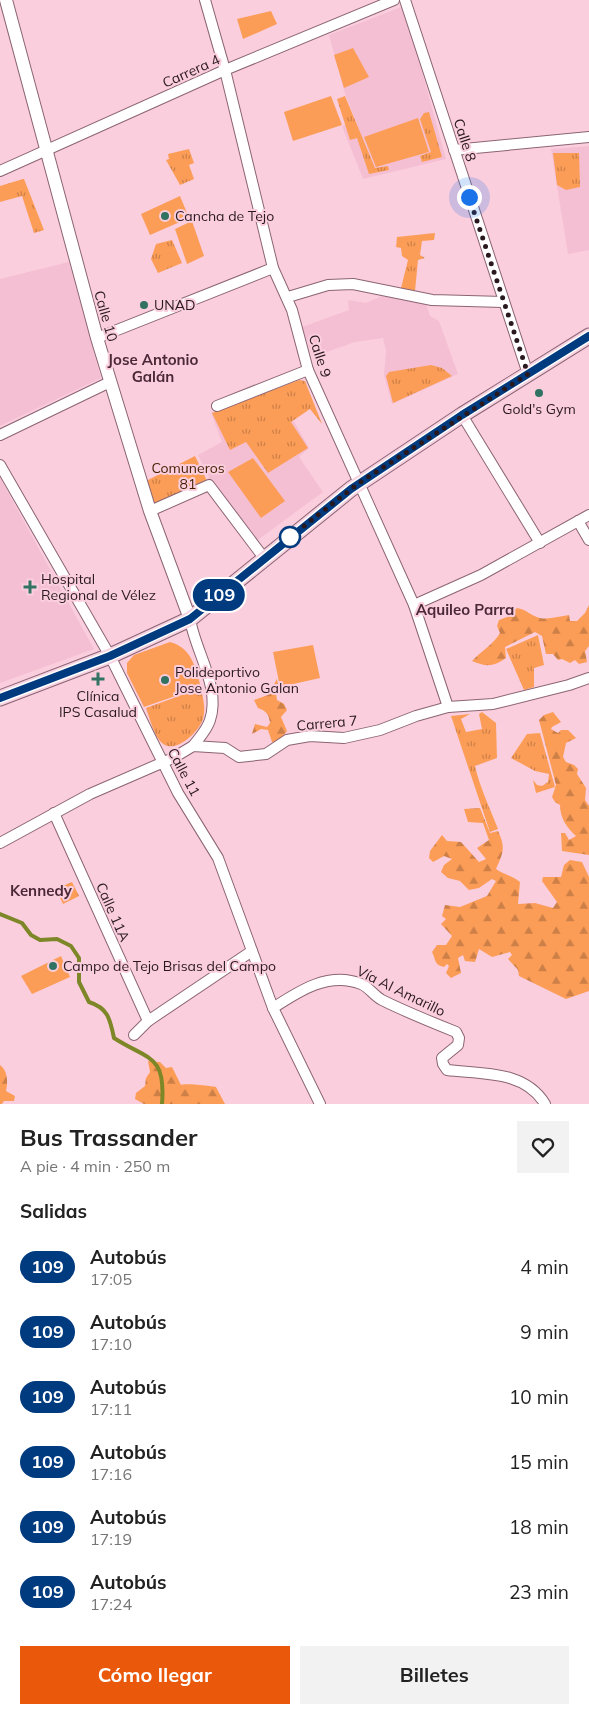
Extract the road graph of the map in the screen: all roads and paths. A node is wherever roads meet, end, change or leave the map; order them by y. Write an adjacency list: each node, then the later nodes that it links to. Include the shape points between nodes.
1 (6, 0): 8 (street, Calle 10)
2 (205, 0): 5 (street, Calle 9)
3 (394, 0): 5 (street, Carrera 4)
4 (405, 0): 7 (street, Calle 8)
5 (225, 70): 8 (street, Carrera 4); 10 (street, Calle 9)
6 (589, 137): 7 (street)
7 (454, 150): 12 (street, Calle 8)
8 (46, 152): 9 (street, Carrera 4); 14 (street, Calle 10)
9 (0, 171)
10 (273, 268): 11 (street, Calle 9); 14 (street)
11 (288, 298): 12 (street, via 328,286 354,284 432,300); 15 (street, Calle 9)
12 (503, 302): 16 (street, Calle 8)
13 (589, 336): 16 (main road)
14 (97, 338): 17 (street, Calle 10)
15 (308, 370): 18 (street); 22 (street, Calle 9)
16 (528, 374): 19 (main road)
17 (110, 382): 20 (street); 23 (street, Calle 10)
18 (217, 406)
19 (462, 415): 22 (main road); 27 (street)
20 (0, 435)
21 (0, 465): 31 (street, Calle 11)
22 (359, 483): 28 (main road); 29 (street, Calle 9)
23 (150, 511): 28 (street, via 209,485); 30 (street, Calle 10)
24 (589, 515): 25 (street)
25 (578, 521): 26 (street); 27 (street)
26 (589, 540)
27 (540, 543): 29 (street)
28 (264, 558): 30 (main road)
29 (414, 605): 34 (street, Calle 9)
30 (190, 619): 31 (main road); 35 (street, Calle 10, via 209,681 212,708 206,730)
31 (110, 656): 33 (main road); 36 (street, Calle 11)
32 (589, 678): 34 (street, Carrera 7, via 493,704)
33 (0, 698)
34 (448, 707): 35 (street, Carrera 7, via 380,730 344,738 310,736 287,740 266,754 239,756 225,748)
35 (193, 746): 36 (street)
36 (163, 762): 37 (street); 39 (street, Calle 11, via 218,858)
37 (54, 813): 38 (street); 41 (street, Calle 11A)
38 (0, 843)
39 (252, 951): 40 (street, Calle 11); 41 (street)
40 (273, 1008): 43 (street, Calle 11); 44 (street, Vía Al Amarillo, via 318,982 346,979 363,984 380,999 456,1032 458,1044 442,1058 447,1070 505,1075 526,1085)
41 (148, 1021): 42 (street)
42 (134, 1034)
43 (320, 1104)
44 (545, 1104)

